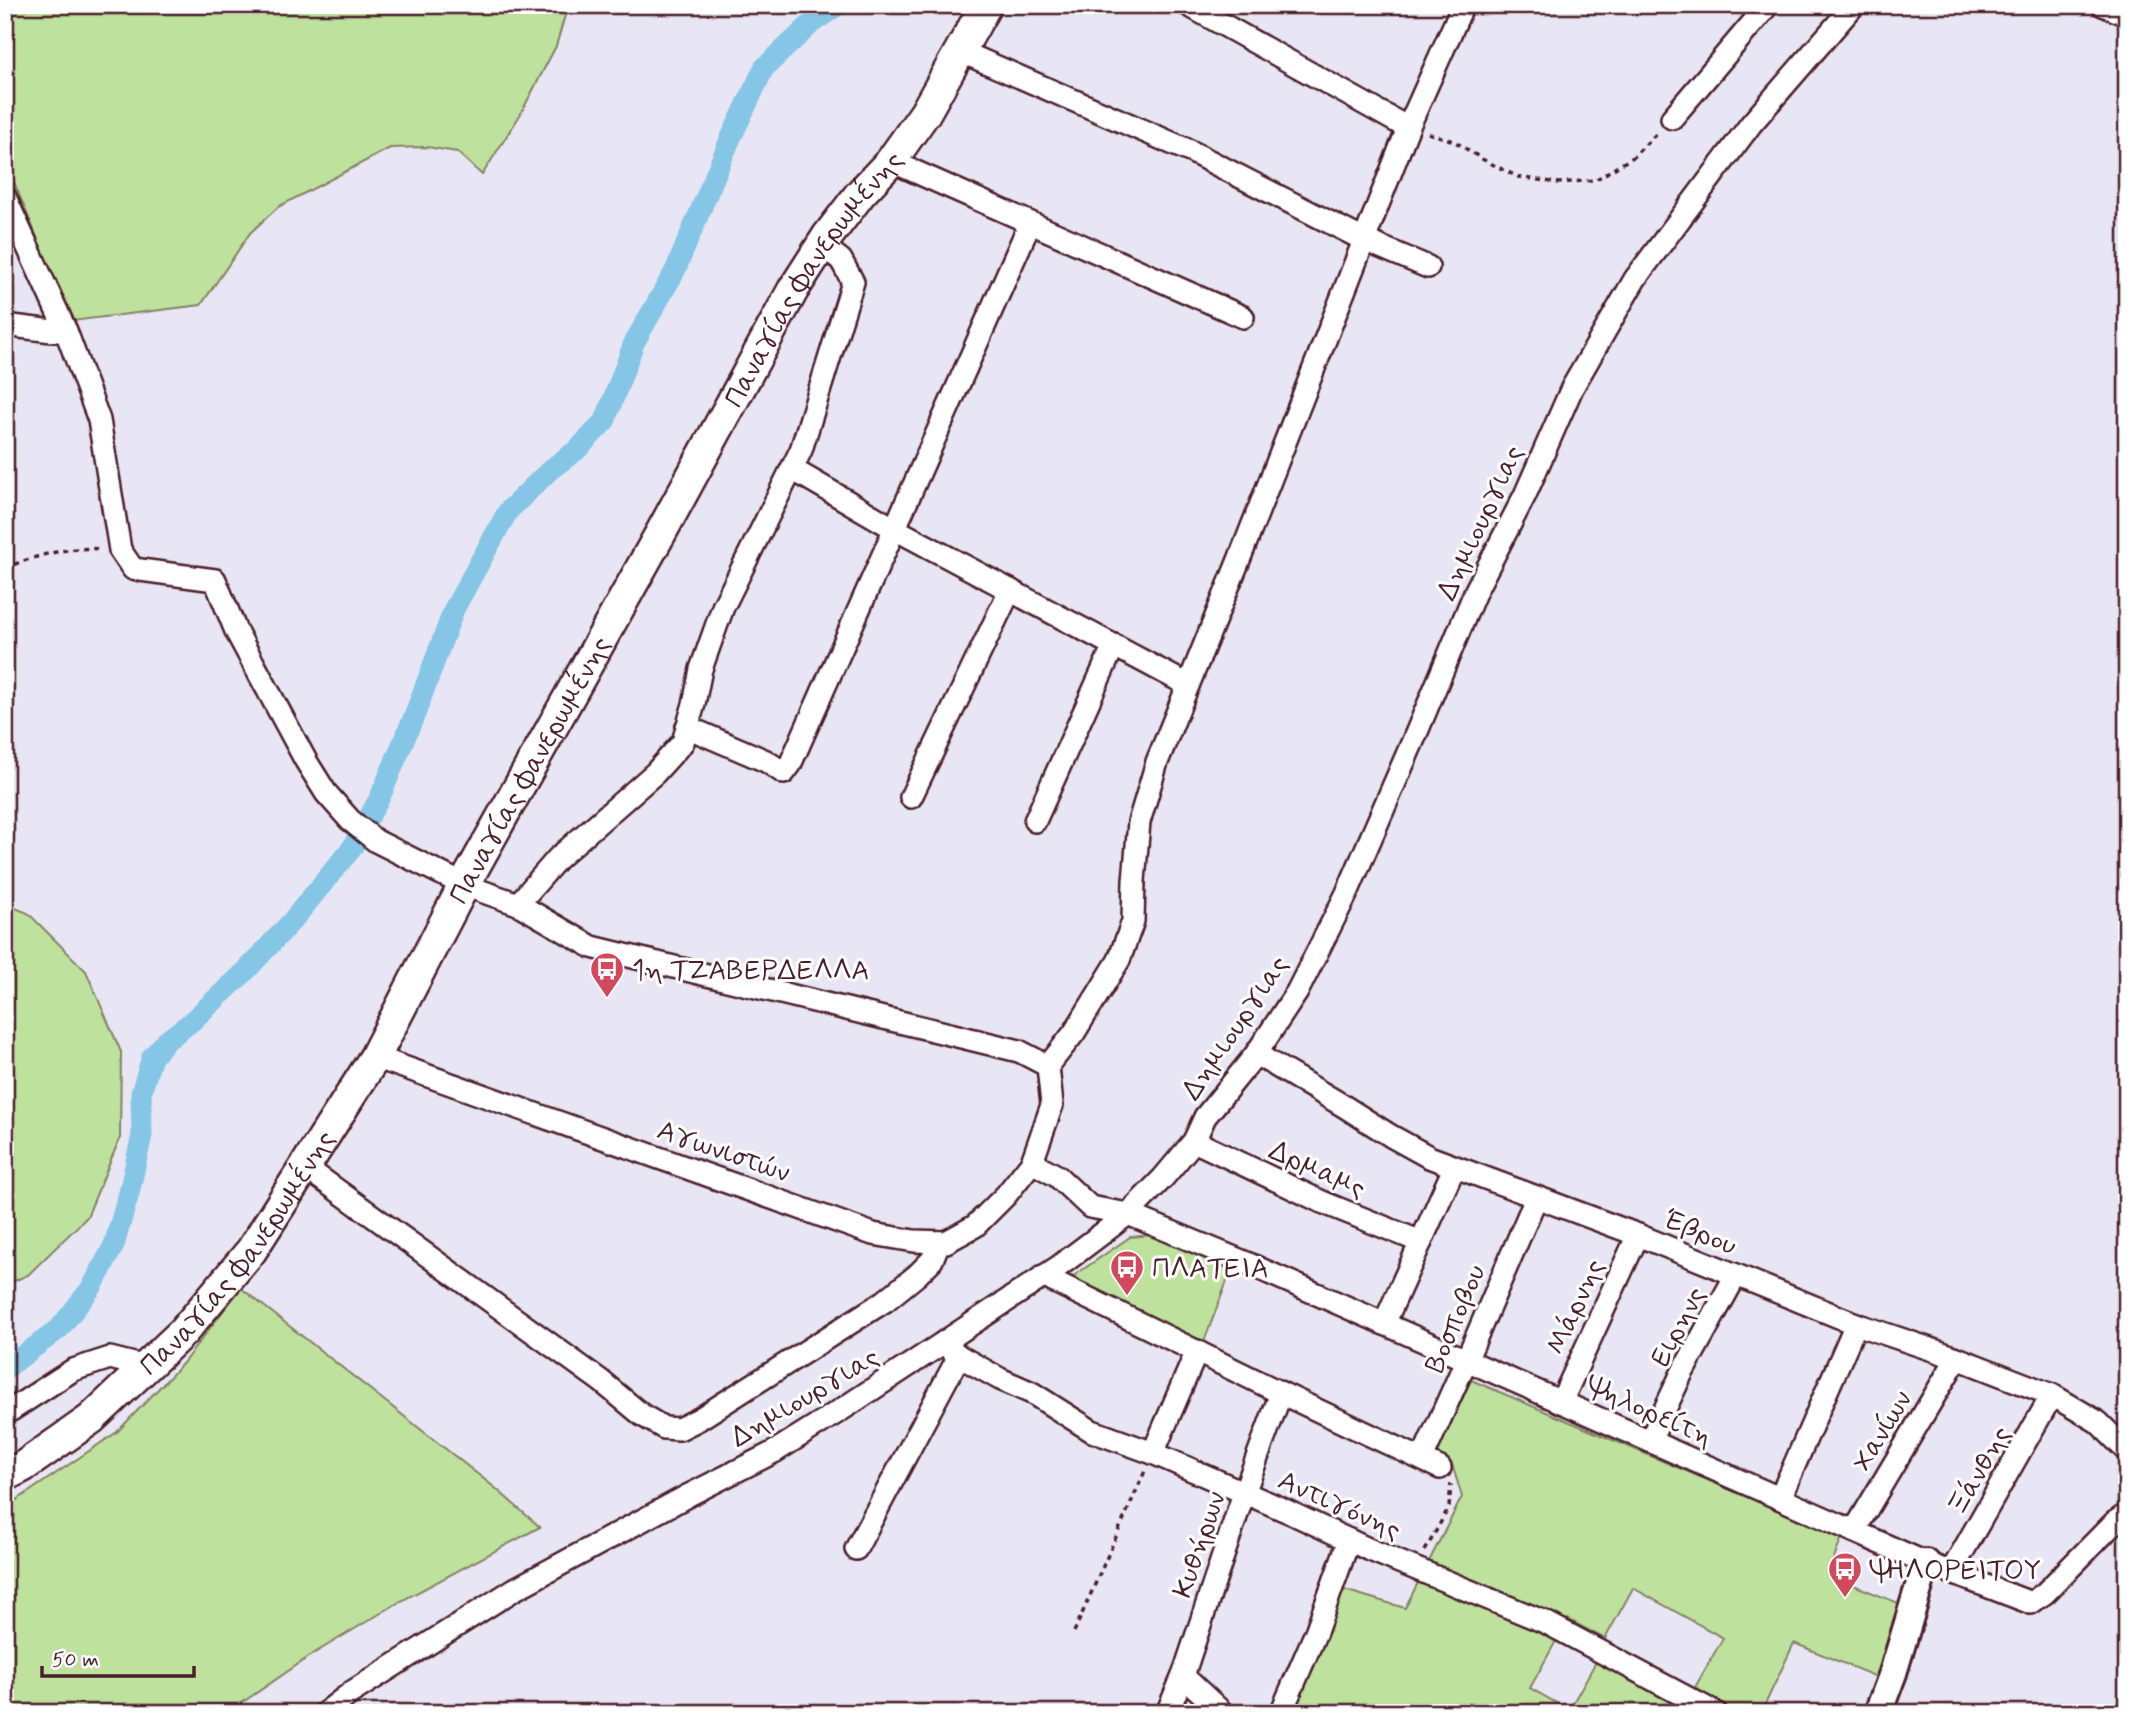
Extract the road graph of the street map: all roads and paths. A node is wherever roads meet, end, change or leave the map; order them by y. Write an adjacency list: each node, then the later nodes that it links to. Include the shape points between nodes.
1 (986, 5): 8 (main road, Παναγίας Φανερωμένης)
2 (1188, 5): 10 (street)
3 (1463, 5): 10 (street)
4 (1854, 5): 32 (street, Δημιουργιας, via 1751,124 1634,279 1572,388 1476,590 1346,893 1297,992)
5 (2103, 5): 7 (street)
6 (1761, 7): 9 (street)
7 (2127, 15)
8 (960, 51): 11 (main road, Παναγίας Φανερωμένης); 14 (street, via 1190,151)
9 (1672, 118): 10 (path, via 1633,157 1595,180 1558,183 1518,177 1454,141)
10 (1408, 128): 14 (street)
11 (891, 161): 13 (street); 15 (main road, Παναγίας Φανερωμένης)
12 (5, 197): 19 (street)
13 (1030, 223): 17 (street); 21 (street)
14 (1364, 240): 16 (street); 26 (street)
15 (822, 245): 20 (street, via 841,260 853,282); 30 (main road, Παναγίας Φανερωμένης)
16 (1428, 267)
17 (1243, 317)
18 (5, 325): 19 (street)
19 (66, 331): 22 (street, via 99,420)
20 (792, 469): 21 (street); 27 (street, via 723,607)
21 (895, 528): 24 (street); 27 (street, via 783,773)
22 (120, 550): 23 (path, via 69,550); 30 (street, via 133,569 215,580 236,631 326,793 376,841)
23 (5, 568)
24 (1010, 590): 25 (street); 28 (street)
25 (1114, 645): 26 (street); 29 (street)
26 (1188, 685): 34 (street, via 1139,822 1133,921 1119,960)
27 (687, 727): 31 (street, via 683,742 655,774 558,858)
28 (911, 797)
29 (1035, 821)
30 (464, 885): 31 (street); 33 (main road, Παναγίας Φανερωμένης)
31 (518, 904): 34 (street, via 592,947 1019,1051)
32 (1256, 1054): 35 (street, Δημιουργιας, via 1205,1117); 38 (street, Έβρου, via 1391,1136)
33 (375, 1057): 37 (main road, Παναγίας Φανερωμένης); 42 (street, Αγωνιστών, via 873,1234)
34 (1048, 1066): 36 (street, Αγωνιστών, via 1052,1105)
35 (1194, 1141): 40 (street, Δημιουργιας); 43 (street, Δρμαμς, via 1322,1202)
36 (1032, 1162): 40 (street, Ψηλορείτη, via 1058,1177 1090,1207); 42 (street, Αγωνιστών, via 975,1226 946,1242)
37 (305, 1167): 42 (street, via 664,1428 679,1429 699,1419 885,1301 932,1260); 52 (main road, Παναγίας Φανερωμένης, via 251,1251 183,1332)
38 (1454, 1168): 39 (street, Έβρου); 43 (street)
39 (1536, 1198): 41 (street, Έβρου); 51 (street, Βοσποβου)
40 (1128, 1214): 45 (street, Δημιουργιας); 46 (street, Ψηλορείτη)
41 (1638, 1235): 44 (street, Έβρου); 55 (street, Μάρνης)
42 (939, 1241)
43 (1421, 1242): 46 (street)
44 (1735, 1275): 47 (street, Έβρου); 57 (street, Ειρηνς)
45 (1044, 1276): 48 (street, Δημιουργιας); 49 (street)
46 (1384, 1324): 51 (street, Ψηλορείτη)
47 (1856, 1324): 50 (street, Έβρου); 63 (street)
48 (951, 1349): 59 (street, Αντιγόνης, via 1092,1431); 67 (street); 73 (street, Δημιουργιας, via 774,1452 515,1589)
49 (1197, 1351): 53 (street); 59 (street)
50 (1957, 1358): 54 (street, Έβρου); 65 (street, Χανίων)
51 (1466, 1361): 55 (street, Ψηλορείτη); 60 (street, Βοσποβου)
52 (146, 1367): 56 (street, via 110,1358 72,1370); 61 (main road, Παναγίας Φανερωμένης, via 91,1419)
53 (1281, 1394): 60 (street); 62 (street, Κυθήρων)
54 (2052, 1395): 58 (street, Έβρου, via 2098,1422); 70 (street, Ξάνθης)
55 (1561, 1402): 57 (street, Ψηλορείτη)
56 (5, 1414)
57 (1650, 1441): 63 (street, Ψηλορείτη)
58 (2126, 1448)
59 (1153, 1453): 62 (street, Αντιγόνης); 71 (path)
60 (1431, 1463): 69 (path, via 1451,1485 1449,1507)
61 (5, 1476)
62 (1244, 1493): 66 (street, Αντιγόνης); 72 (street, Κυθήρων)
63 (1780, 1498): 65 (street, Ψηλορείτη)
64 (2127, 1514): 70 (street, Ψηλορείτη, via 2031,1603)
65 (1854, 1531): 68 (street, Ψηλορείτη)
66 (1349, 1540): 69 (street, Αντιγόνης); 76 (street)
67 (856, 1549)
68 (1926, 1563): 70 (street, Ψηλορείτη); 78 (street)
69 (1416, 1568): 77 (street, Αντιγόνης, via 1547,1623)
70 (1951, 1572)
71 (1073, 1632)
72 (1183, 1676): 74 (street, Κυθήρων); 75 (street)
73 (325, 1713)
74 (1167, 1713)
75 (1223, 1713)
76 (1281, 1713)
77 (1717, 1713)
78 (1878, 1713)

